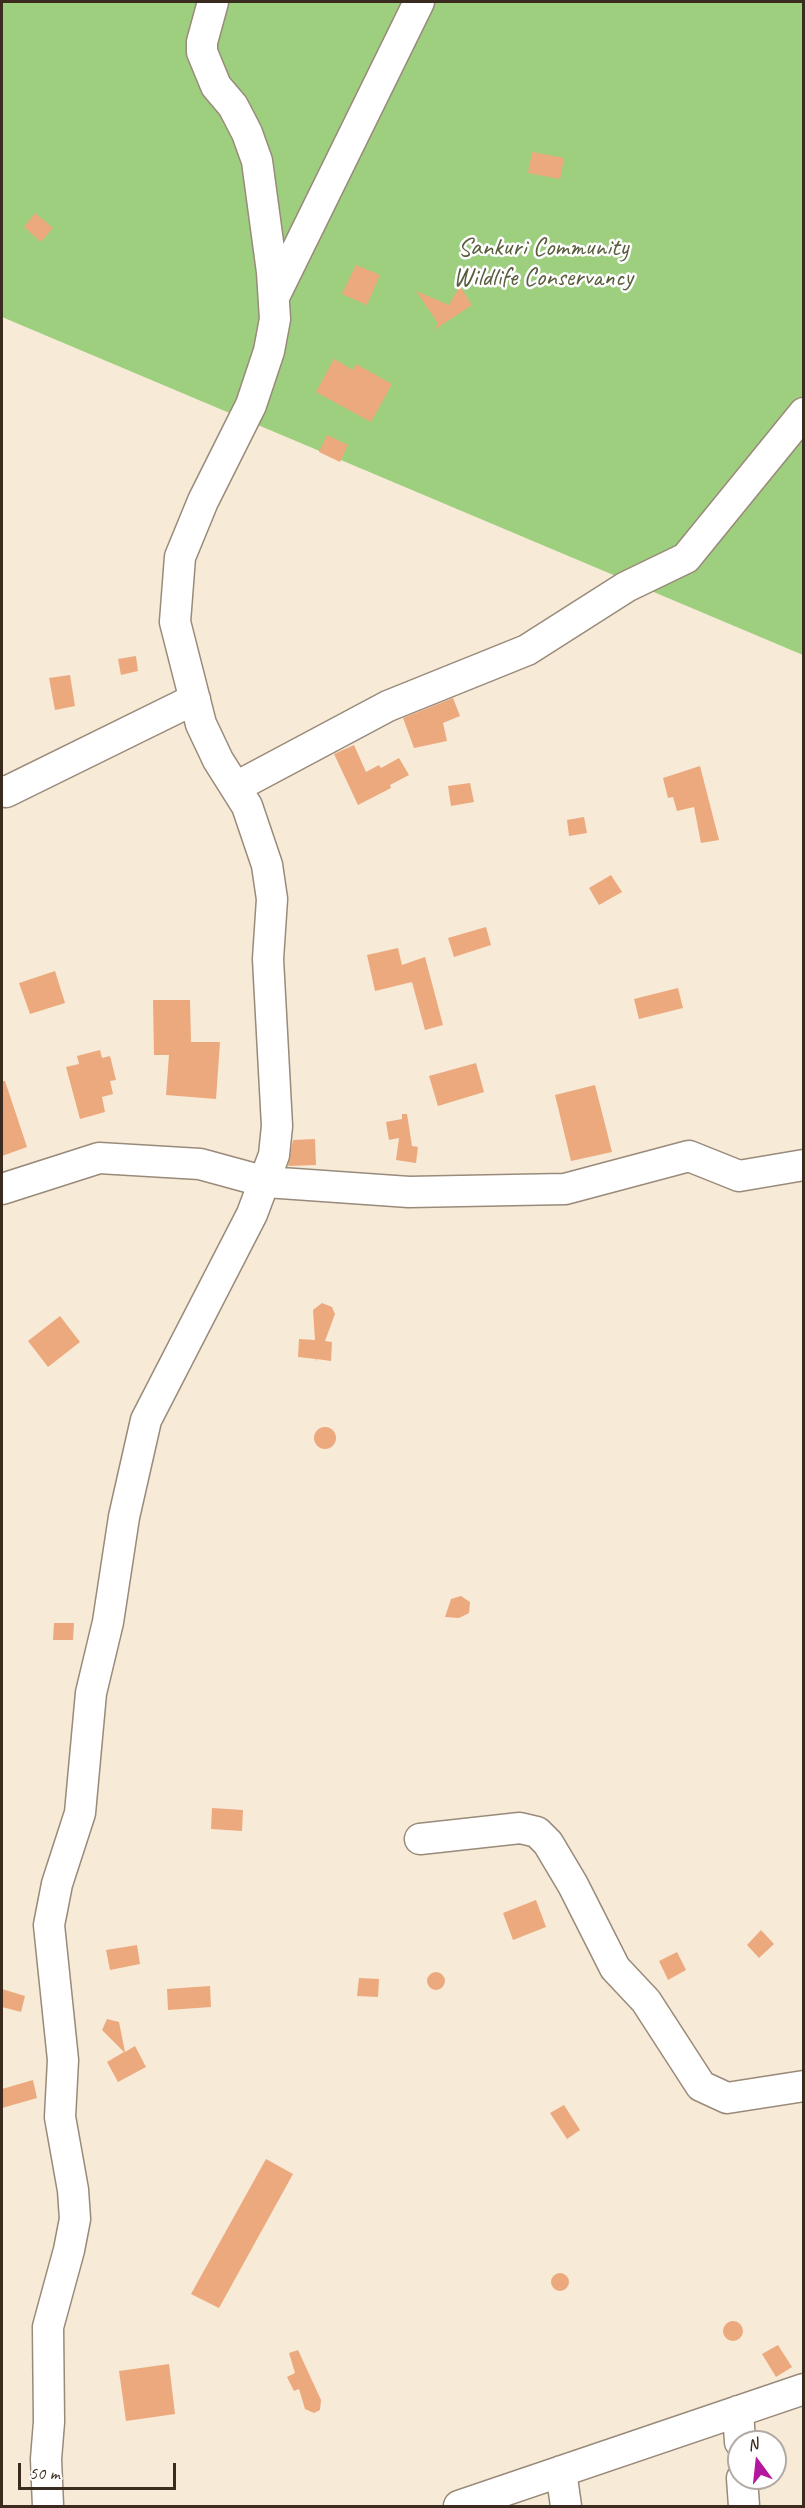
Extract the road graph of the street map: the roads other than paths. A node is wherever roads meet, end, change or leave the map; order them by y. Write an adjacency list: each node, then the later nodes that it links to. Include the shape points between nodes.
1 (213, 2): 3 (street, via 202,52 216,86 233,106 247,133 257,161)
2 (419, 2): 3 (street)
3 (274, 297): 5 (street, via 275,319 269,351 251,405 202,501 180,557 175,622)
4 (804, 413): 6 (street, via 686,558 626,586 527,650 388,706)
5 (195, 699): 6 (street, via 201,724); 7 (street)
6 (236, 787): 9 (street, via 259,836 272,899 268,959 277,1126)
7 (2, 791)
8 (804, 1165): 9 (street, via 739,1176 689,1156 565,1190 409,1192)
9 (266, 1182): 10 (street, via 200,1164 99,1158); 18 (street, via 146,1420 92,1693 80,1813 57,1884 49,1925 63,2060 60,2117 75,2219 48,2327)
10 (2, 1189)
11 (420, 1839): 12 (street, via 520,1828 537,1832 573,1884 615,1968 646,2001 701,2086 727,2098)
12 (804, 2086)
13 (804, 2388): 14 (street)
14 (738, 2411): 15 (street); 16 (street)
15 (739, 2430)
16 (561, 2471): 19 (street); 20 (street)
17 (743, 2490): 21 (street)
18 (48, 2506)
19 (459, 2506)
20 (566, 2506)
21 (744, 2506)

